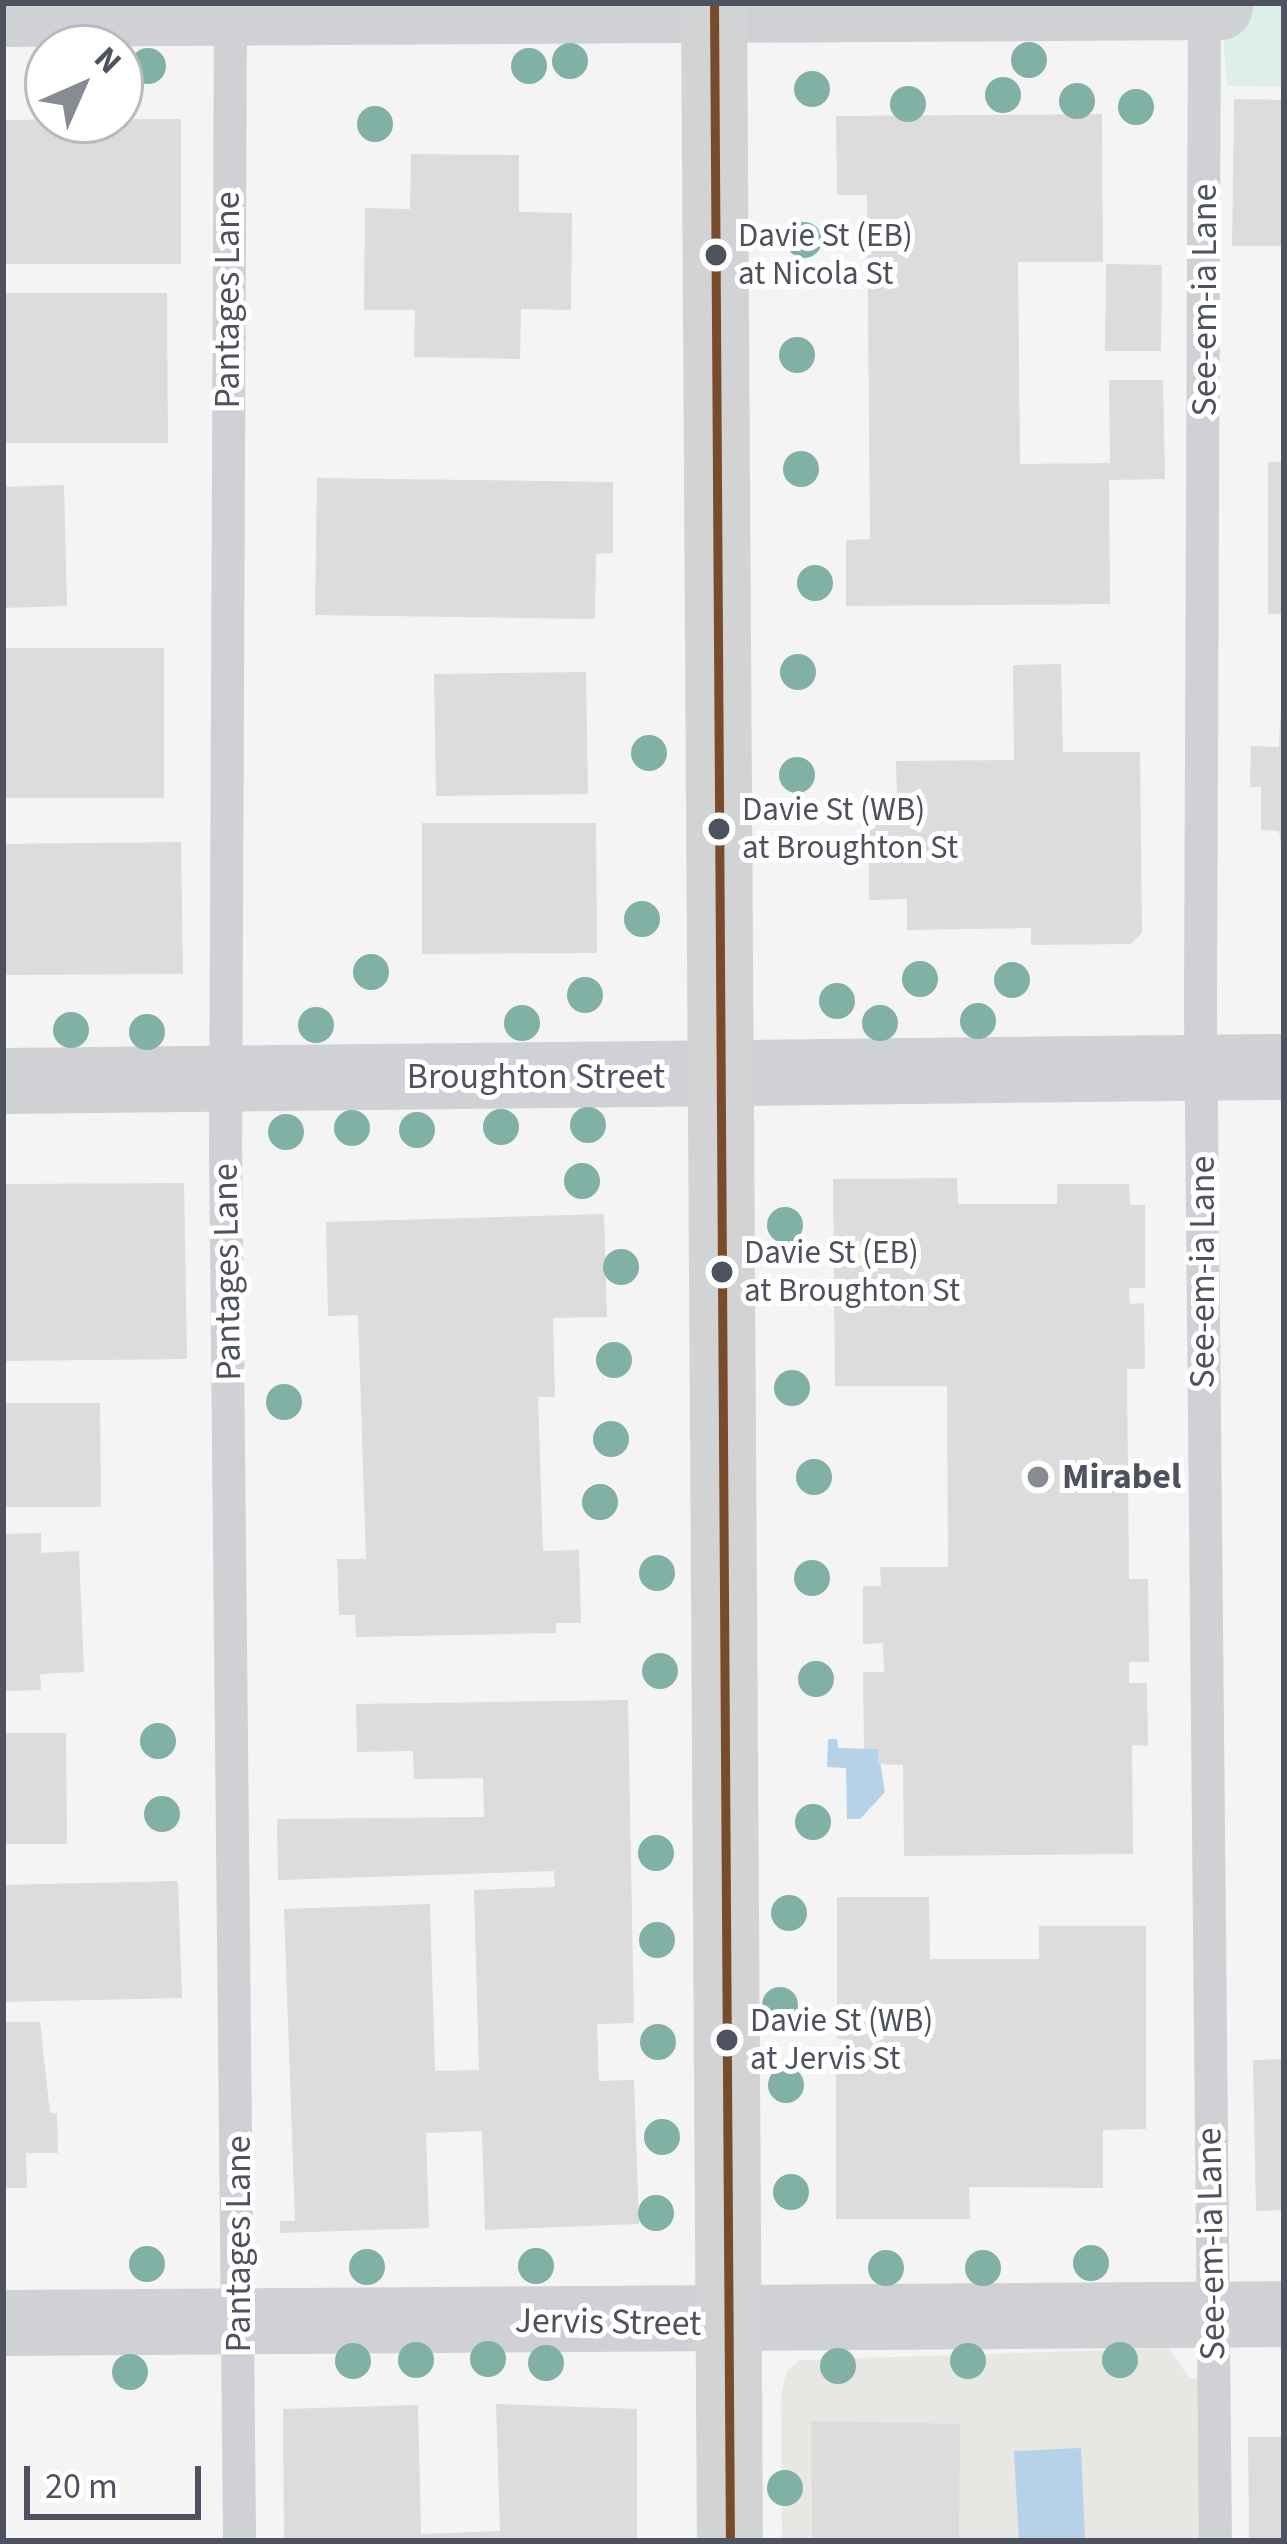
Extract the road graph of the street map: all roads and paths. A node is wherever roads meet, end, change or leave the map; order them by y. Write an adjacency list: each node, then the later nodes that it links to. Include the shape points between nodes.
1 (714, 5): 2 (street); 3 (street); 7 (main road)
2 (1209, 6): 6 (lane, See-em-ia Lane)
3 (230, 7): 4 (street); 8 (lane, Pantages Lane)
4 (3, 14)
5 (1284, 1067): 6 (street, Broughton Street)
6 (1202, 1068): 7 (street, Broughton Street); 10 (lane, See-em-ia Lane)
7 (720, 1077): 8 (street, Broughton Street); 14 (main road)
8 (226, 1078): 9 (street, Broughton Street); 12 (lane, Pantages Lane)
9 (3, 1081)
10 (1210, 2313): 11 (street, Jervis Street); 14 (street, Jervis Street); 17 (lane, See-em-ia Lane)
11 (1284, 2314)
12 (241, 2319): 13 (street, Jervis Street); 14 (street, Jervis Street); 15 (lane, Pantages Lane)
13 (3, 2323)
14 (727, 2323): 16 (main road)
15 (239, 2541)
16 (730, 2541)
17 (1215, 2541)

